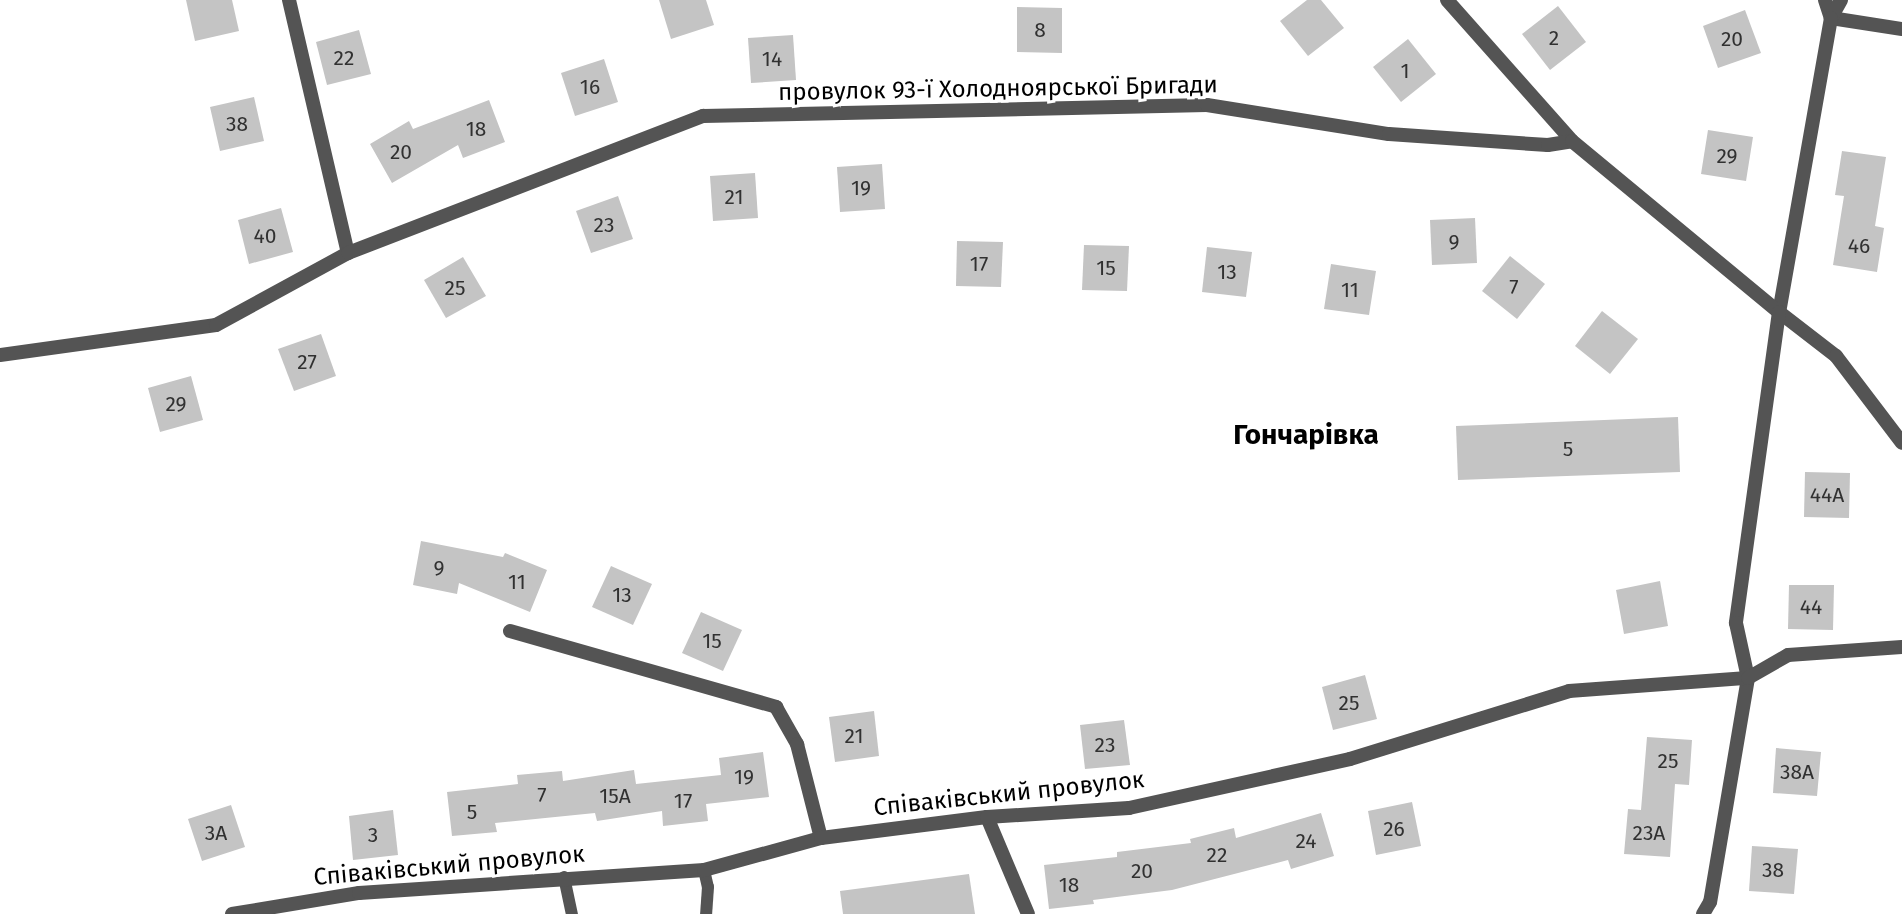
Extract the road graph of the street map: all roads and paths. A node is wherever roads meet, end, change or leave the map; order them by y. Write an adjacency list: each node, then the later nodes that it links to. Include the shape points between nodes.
1 (289, 0): 8 (street)
2 (1447, 0): 7 (street)
3 (1825, 0): 5 (street)
4 (1841, 0): 5 (street)
5 (1831, 18): 6 (street); 9 (street)
6 (1902, 29)
7 (1572, 141): 8 (street, провулок 93-ї Холодноярської Бригади, via 1548,145 1389,134 1207,105 703,116); 9 (street)
8 (348, 253): 10 (street, провулок 93-ї Холодноярської Бригади, via 216,325)
9 (1779, 312): 11 (street, via 1836,356); 14 (street, via 1735,623)
10 (0, 355)
11 (1902, 443)
12 (510, 631): 16 (street, via 776,707 797,744)
13 (1902, 647): 14 (street, Співаківський провулок, via 1788,654)
14 (1748, 677): 15 (street, Співаківський провулок, via 1569,691 1350,759 1129,808); 23 (street, via 1710,902)
15 (987, 817): 16 (street, Співаківський провулок); 22 (street)
16 (821, 838): 17 (street, Співаківський провулок)
17 (704, 870): 18 (street, Співаківський провулок); 21 (lane)
18 (564, 877): 19 (street, Співаківський провулок, via 359,893); 20 (lane)
19 (232, 914)
20 (572, 914)
21 (706, 914)
22 (1028, 914)
23 (1703, 914)

